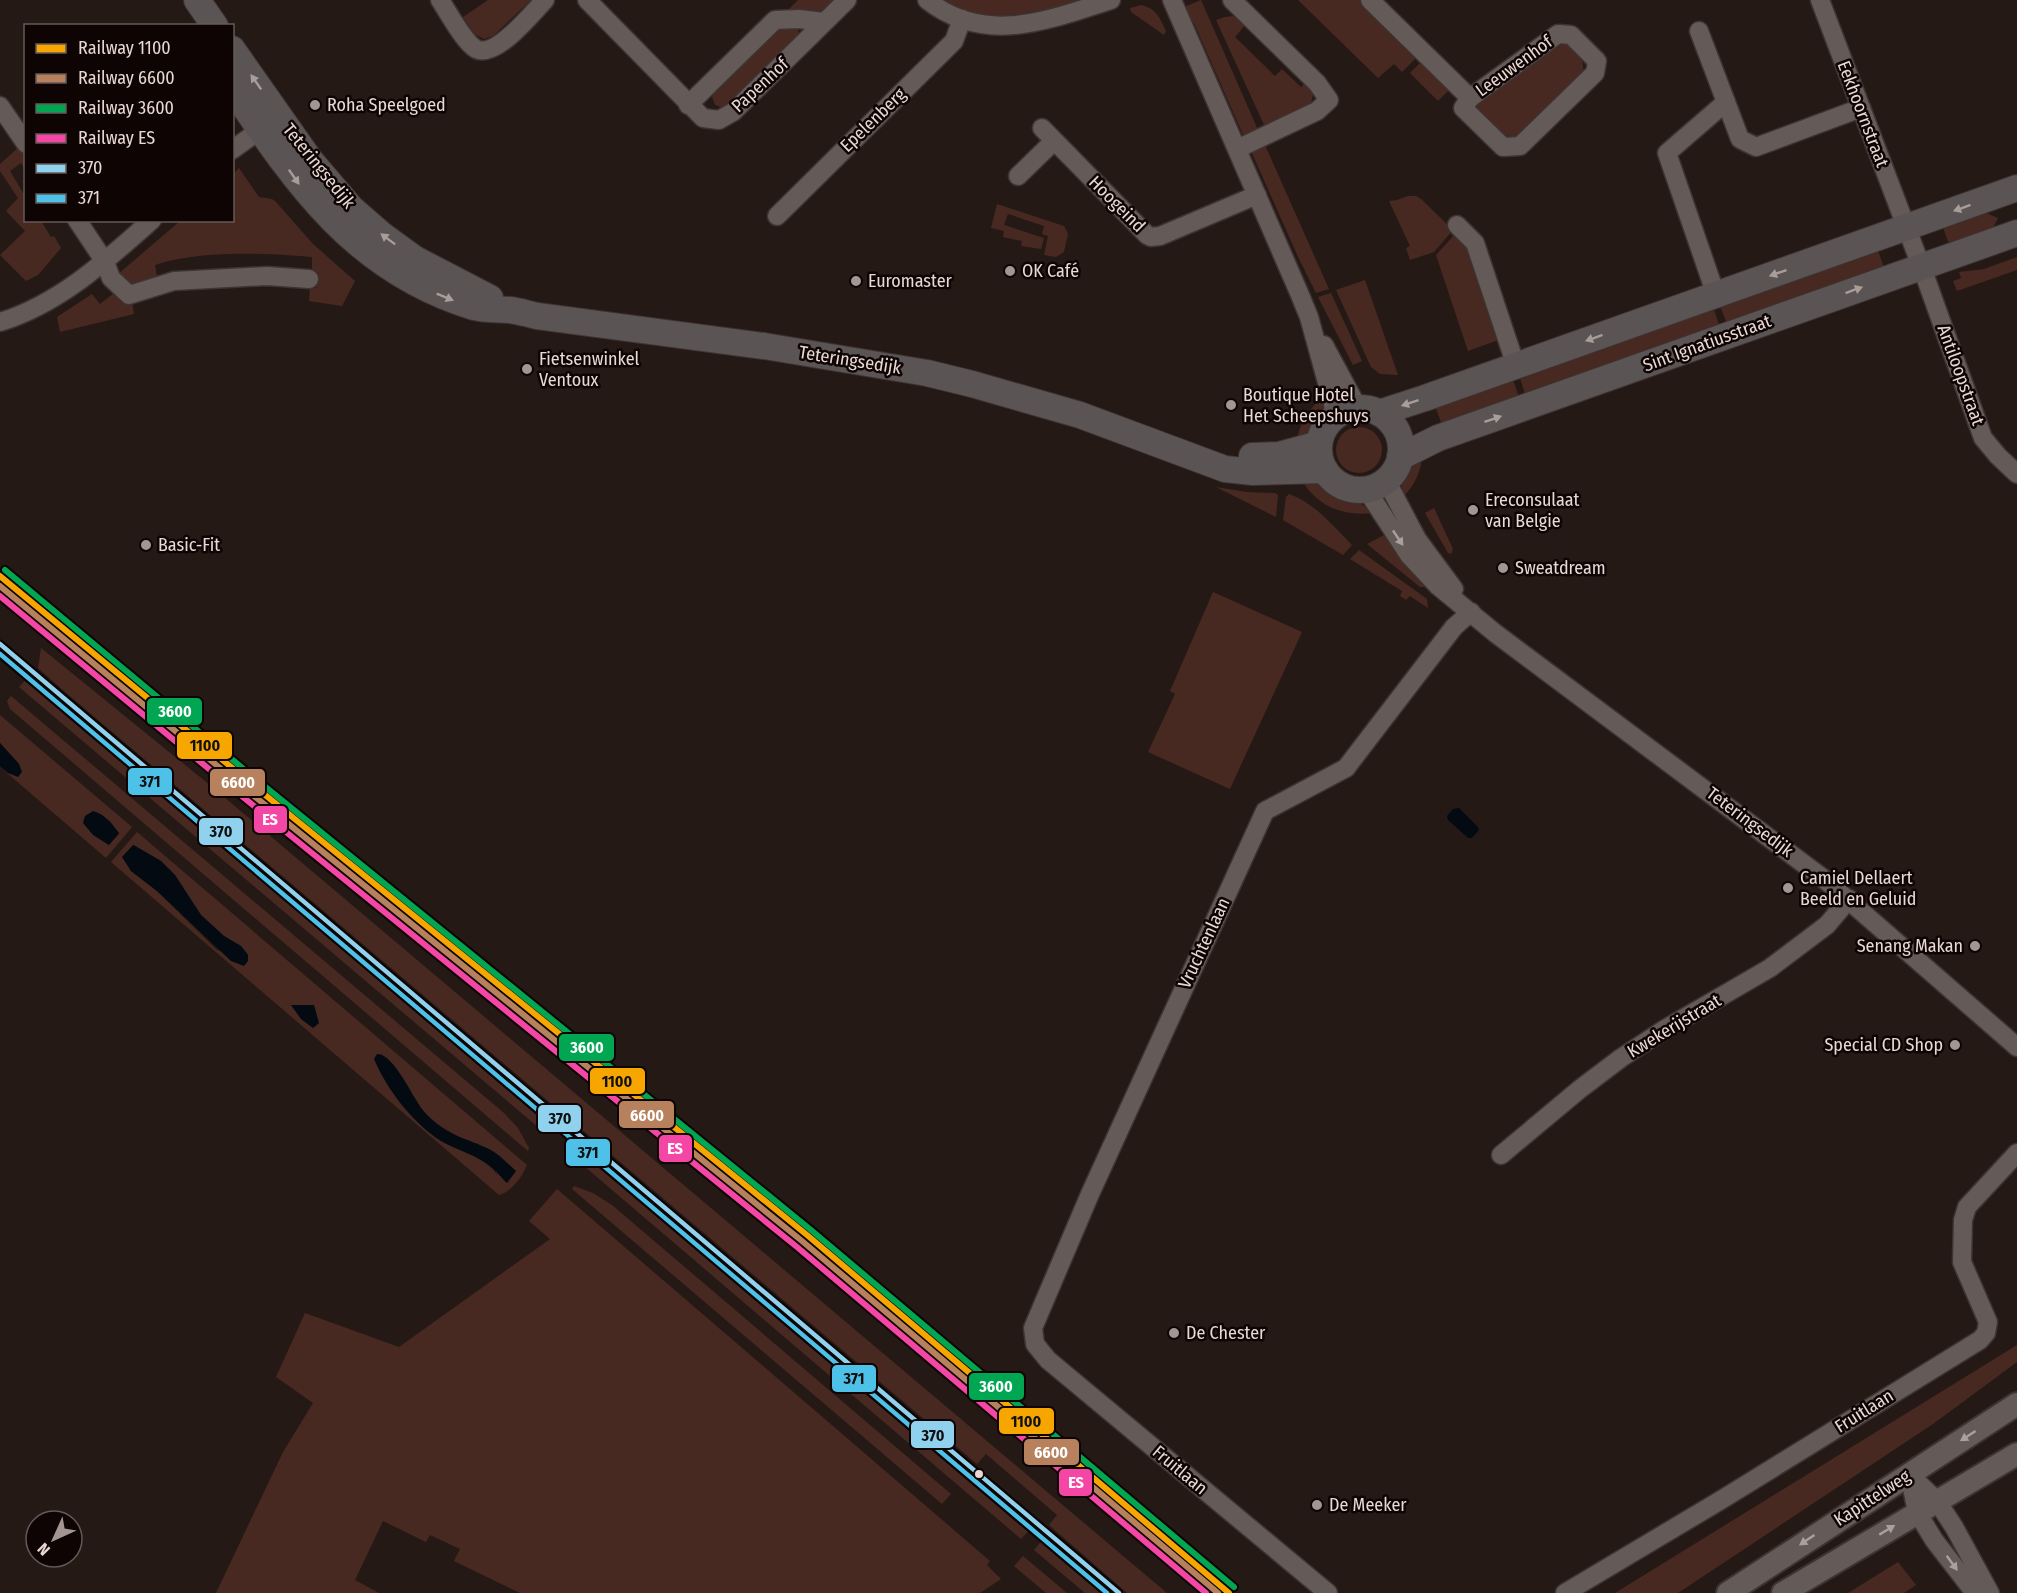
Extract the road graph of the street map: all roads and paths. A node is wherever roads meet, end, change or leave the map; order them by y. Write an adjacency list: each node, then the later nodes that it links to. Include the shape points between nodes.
1 (183, 0): 15 (main road)
2 (197, 0): 16 (main road)
3 (440, 0): 4 (street, via 469,42 476,49 487,51 498,47)
4 (545, 0)
5 (587, 0): 22 (street, Papenhof)
6 (847, 0): 14 (street, Papenhof)
7 (927, 0): 13 (street)
8 (1112, 0): 13 (street, via 1028,25 989,26)
9 (1172, 0): 27 (street)
10 (1232, 0): 27 (street, via 1317,83 1329,100 1317,111)
11 (1370, 0): 20 (street, Leeuwenhof)
12 (1820, 0): 24 (street, Eekhoornstraat)
13 (962, 19): 32 (street, Epelenberg, via 954,41)
14 (824, 22): 22 (street, Papenhof, via 775,20); 22 (street, Papenhof, via 733,112 719,120 703,118)
15 (196, 24)
16 (214, 24)
17 (1699, 31): 21 (street)
18 (234, 53): 25 (main road, one-way to 18)
19 (234, 90): 25 (main road)
20 (1470, 98): 20 (street, Leeuwenhof, via 1463,108 1503,147 1520,146 1595,73 1597,61 1571,35 1558,34)
21 (1726, 102): 24 (street, via 1740,139 1756,147); 41 (street, via 1667,153)
22 (688, 105)
23 (0, 106): 26 (street)
24 (1861, 108): 36 (street, Eekhoornstraat)
25 (270, 122): 28 (street); 46 (main road, Teteringsedijk, via 299,184 343,232 384,265 447,298 477,308 764,346 927,374 1080,415)
26 (24, 141)
27 (1236, 148): 31 (street)
28 (234, 149)
29 (1018, 176): 31 (street, Hoogeind, via 1048,134 1151,237)
30 (2017, 188): 36 (main road, one-way to 36)
31 (1257, 195): 44 (street, via 1309,317)
32 (777, 216)
33 (78, 222): 38 (street)
34 (150, 222): 38 (street)
35 (1457, 225): 43 (street, via 1475,243)
36 (1906, 228): 39 (street, Eekhoornstraat); 41 (main road, one-way to 41)
37 (2017, 233): 39 (main road, Sint Ignatiusstraat)
38 (105, 262): 40 (street, via 111,278 129,295 174,281 267,276); 42 (street, via 47,301)
39 (1921, 267): 47 (main road, Sint Ignatiusstraat, one-way to 39, via 1438,438); 48 (street, Antiloopstraat, via 1983,438)
40 (309, 279)
41 (1716, 295): 43 (main road, one-way to 43)
42 (0, 322)
43 (1516, 366): 44 (main road, one-way to 44)
44 (1358, 412): 45 (main road, via 1328,423); 47 (main road, via 1389,421 1400,444)
45 (1319, 444): 46 (main road, Teteringsedijk, via 1279,455); 49 (main road)
46 (1180, 451): 49 (main road, Teteringsedijk, via 1225,469)
47 (1400, 457): 50 (main road)
48 (2013, 464)
49 (1325, 471): 50 (main road, via 1343,486 1354,489)
50 (1376, 485): 51 (street, Teteringsedijk, via 1409,555 1438,586)
51 (1471, 612): 52 (street, Teteringsedijk); 56 (street, Vruchtenlaan, via 1454,627 1346,768 1265,811 1089,1194 1033,1328)
52 (1849, 899): 53 (street, Teteringsedijk); 55 (street, Kwekerijstraat, via 1827,925 1770,968 1622,1058)
53 (2017, 1047)
54 (2017, 1153): 63 (street, Fruitlaan, via 1967,1207 1963,1220 1962,1262 1988,1322 1980,1340)
55 (1501, 1155)
56 (1035, 1344): 62 (street, Fruitlaan, via 1048,1360)
57 (2017, 1404): 59 (street, Kapittelweg, one-way to 59)
58 (2017, 1454): 60 (street, Kapittelweg)
59 (1909, 1474): 60 (street); 61 (street); 64 (street, Kapittelweg, one-way to 64)
60 (1937, 1501): 61 (street, Kapittelweg); 67 (street)
61 (1917, 1512): 65 (street, Kapittelweg, one-way to 61); 66 (street, one-way to 66)
62 (1328, 1593)
63 (1565, 1593)
64 (1728, 1593)
65 (1783, 1593)
66 (1975, 1593)
67 (1990, 1593)

